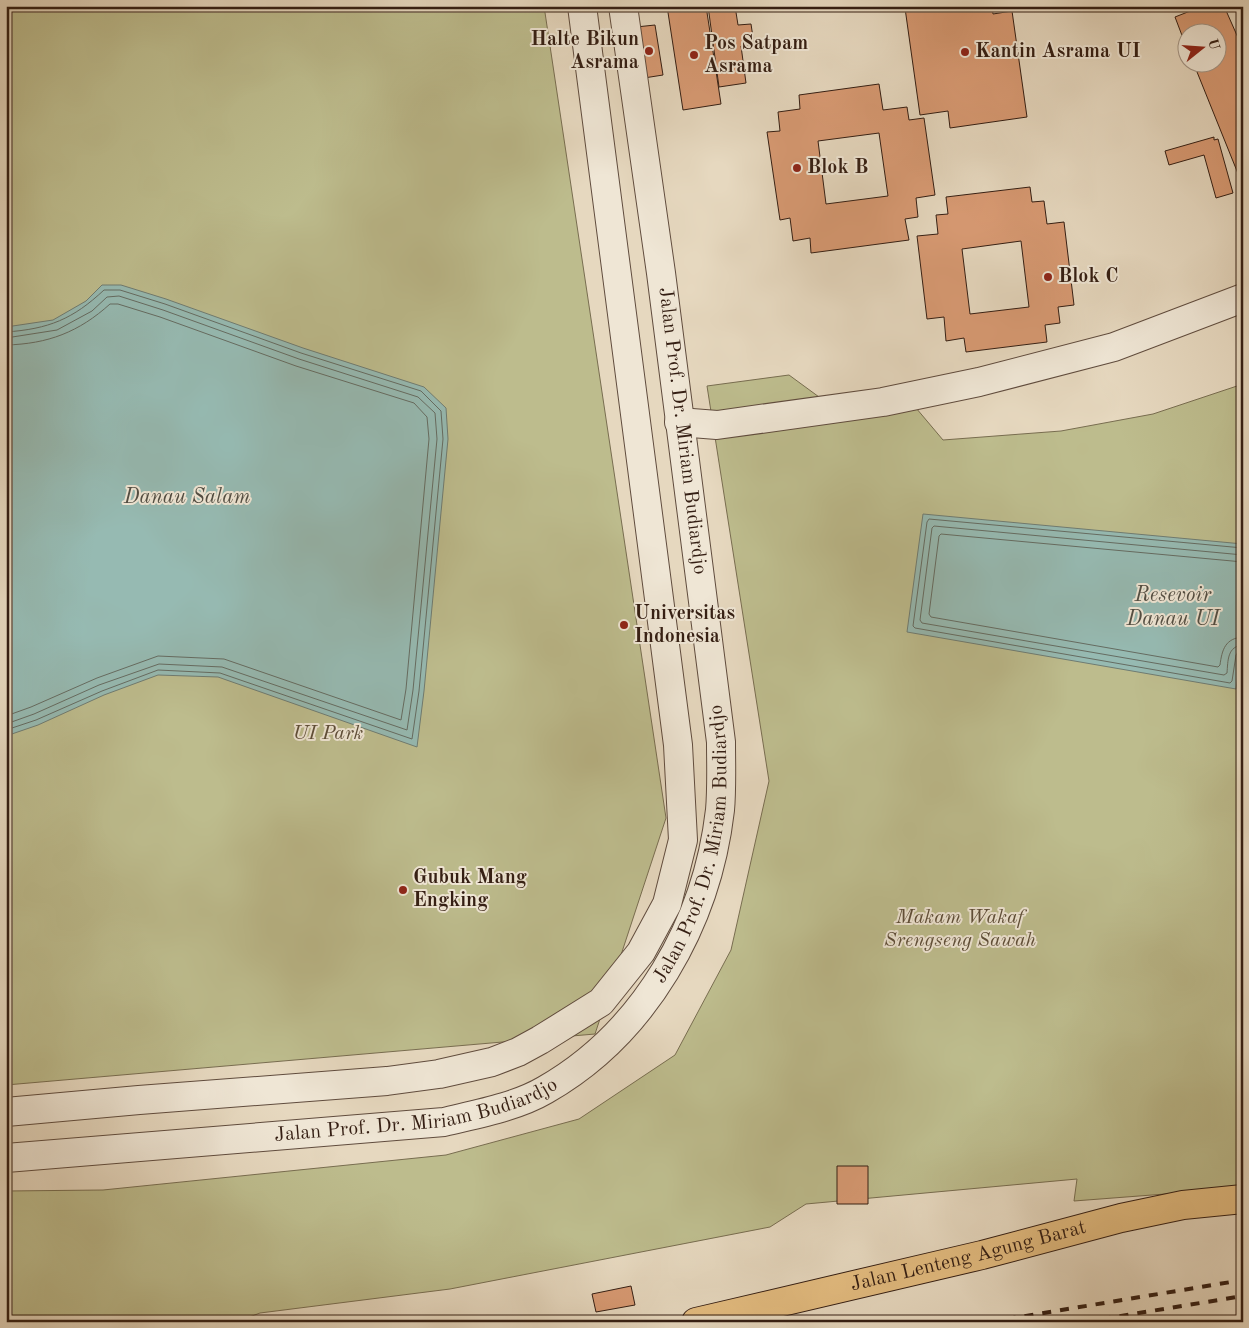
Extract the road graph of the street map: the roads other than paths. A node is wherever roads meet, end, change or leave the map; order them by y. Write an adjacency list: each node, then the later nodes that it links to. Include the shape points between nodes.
1 (582, 6): 6 (street, Jalan Prof. Dr. Miriam Budiardjo)
2 (623, 6): 4 (street, Jalan Prof. Dr. Miriam Budiardjo)
3 (1243, 298): 4 (street, via 1114,347 979,382 874,404 717,424)
4 (679, 422): 5 (street, Jalan Prof. Dr. Miriam Budiardjo)
5 (686, 473): 6 (street); 8 (street, Jalan Prof. Dr. Miriam Budiardjo, via 721,742 720,810 709,870 693,918 671,963 631,1020 613,1039 586,1064 544,1091 486,1112 444,1122)
6 (644, 478): 7 (street, Jalan Prof. Dr. Miriam Budiardjo, via 678,745 683,840 667,904 641,952 601,1002 518,1052 492,1062 438,1074 387,1081)
7 (6, 1112)
8 (6, 1158)
9 (1243, 1199): 10 (main road, Jalan Lenteng Agung Barat, via 1183,1205 1121,1218 982,1255)
10 (696, 1322)

